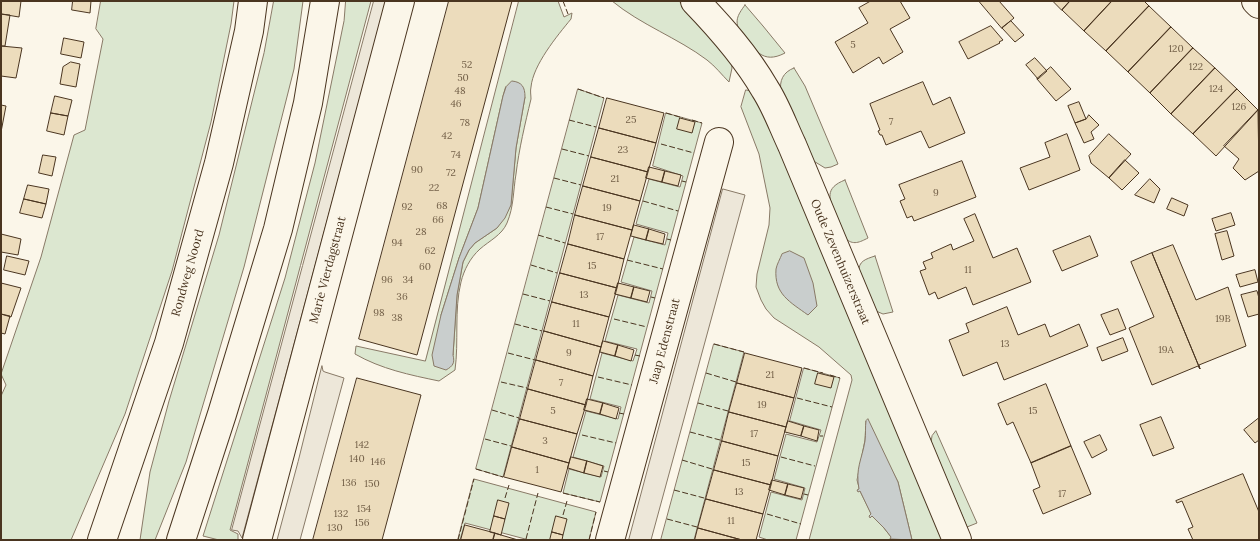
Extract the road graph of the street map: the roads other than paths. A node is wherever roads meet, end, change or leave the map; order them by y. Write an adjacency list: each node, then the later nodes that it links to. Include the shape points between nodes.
1 (253, 1): 6 (street, Rondweg Noord, via 217,173 169,343)
2 (326, 1): 7 (street, via 308,103 278,230)
3 (400, 1): 8 (street, Marie Vierdagstraat)
4 (694, 1): 10 (street, Oude Zevenhuizerstraat, via 746,58 766,90)
5 (719, 142): 9 (street, Jaap Edenstraat)
6 (102, 540)
7 (181, 540)
8 (257, 540)
9 (610, 540)
10 (957, 540)

